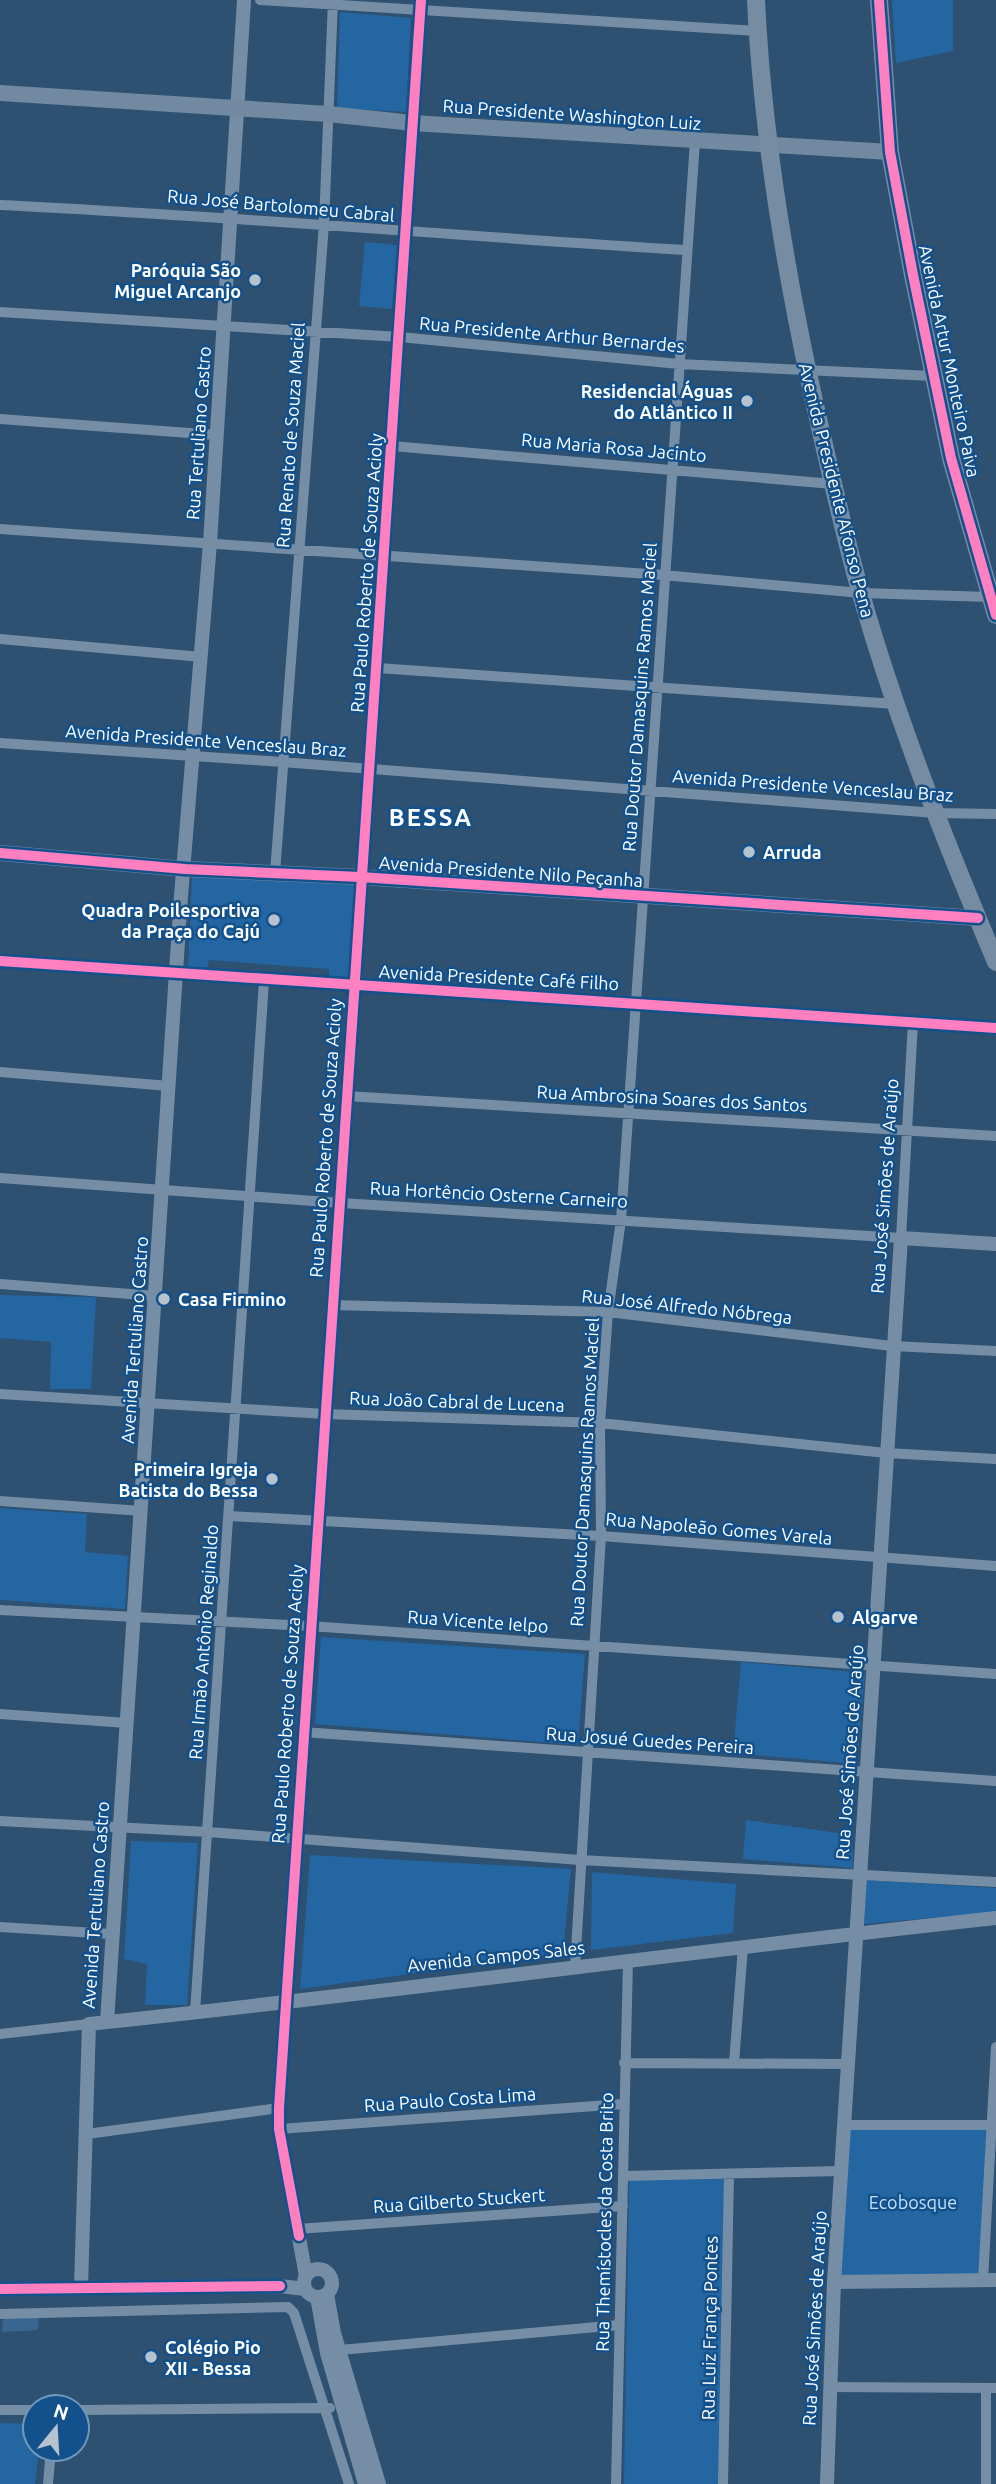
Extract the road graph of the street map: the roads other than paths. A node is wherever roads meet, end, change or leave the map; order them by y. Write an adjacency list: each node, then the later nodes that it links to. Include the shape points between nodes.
1 (244, 0): 9 (street, Rua Tertuliano Castro)
2 (260, 0): 5 (street)
3 (756, 0): 7 (main road, Avenida Presidente Afonso Pena)
4 (878, 0): 14 (main road, Avenida Artur Monteiro Paiva)
5 (333, 2): 6 (street); 10 (street, Rua Renato de Souza Maciel)
6 (421, 5): 7 (street); 11 (street, Rua Paulo Roberto de Souza Acioly)
7 (757, 31): 13 (main road, Avenida Presidente Afonso Pena)
8 (0, 93): 9 (main road, Rua Presidente Washington Luiz)
9 (239, 109): 10 (main road, Rua Presidente Washington Luiz); 16 (street, Rua Tertuliano Castro)
10 (328, 114): 11 (main road, Rua Presidente Washington Luiz); 17 (street, Rua Renato de Souza Maciel)
11 (413, 123): 12 (main road, Rua Presidente Washington Luiz); 18 (street, Rua Paulo Roberto de Souza Acioly)
12 (695, 141): 13 (main road, Rua Presidente Washington Luiz); 19 (street, Rua Doutor Damasquins Ramos Maciel)
13 (770, 144): 14 (main road, Rua Presidente Washington Luiz); 25 (main road, Avenida Presidente Afonso Pena, via 786,275)
14 (890, 152): 26 (main road, Avenida Artur Monteiro Paiva)
15 (0, 205): 16 (street, Rua José Bartolomeu Cabral)
16 (232, 217): 17 (street, Rua José Bartolomeu Cabral); 21 (street, Rua Tertuliano Castro)
17 (324, 224): 18 (street, Rua José Bartolomeu Cabral); 22 (street, Rua Renato de Souza Maciel)
18 (405, 233): 19 (street, Rua José Bartolomeu Cabral); 23 (street, Rua Paulo Roberto de Souza Acioly)
19 (685, 250): 24 (street, Rua Doutor Damasquins Ramos Maciel)
20 (0, 313): 21 (street, Rua Presidente Arthur Bernardes)
21 (225, 326): 22 (street, Rua Presidente Arthur Bernardes); 28 (street, Rua Tertuliano Castro)
22 (314, 331): 23 (street, Rua Presidente Arthur Bernardes); 34 (street, Rua Renato de Souza Maciel)
23 (400, 337): 24 (street, Rua Presidente Arthur Bernardes); 29 (street, Rua Paulo Roberto de Souza Acioly)
24 (679, 364): 25 (street, Rua Presidente Arthur Bernardes); 30 (street, Rua Doutor Damasquins Ramos Maciel)
25 (807, 370): 26 (street, Rua Presidente Arthur Bernardes); 31 (main road, Avenida Presidente Afonso Pena)
26 (933, 376): 38 (main road, Avenida Artur Monteiro Paiva)
27 (0, 419): 28 (street)
28 (216, 435): 33 (street, Rua Tertuliano Castro)
29 (392, 446): 30 (street, Rua Maria Rosa Jacinto); 35 (street, Rua Paulo Roberto de Souza Acioly)
30 (672, 468): 31 (street, Rua Maria Rosa Jacinto); 36 (street, Rua Doutor Damasquins Ramos Maciel)
31 (833, 484): 37 (main road, Avenida Presidente Afonso Pena)
32 (0, 529): 33 (street)
33 (210, 543): 34 (street); 41 (street, Rua Tertuliano Castro)
34 (300, 550): 35 (street); 47 (street, Rua Renato de Souza Maciel)
35 (385, 555): 36 (street); 42 (street, Rua Paulo Roberto de Souza Acioly)
36 (663, 575): 37 (street); 43 (street, Rua Doutor Damasquins Ramos Maciel)
37 (860, 593): 38 (street); 44 (main road, Avenida Presidente Afonso Pena)
38 (990, 597): 39 (main road, Avenida Artur Monteiro Paiva)
39 (996, 615)
40 (0, 639): 41 (street)
41 (201, 657): 46 (street, Rua Tertuliano Castro)
42 (378, 668): 43 (street); 48 (street, Rua Paulo Roberto de Souza Acioly)
43 (656, 686): 44 (street); 49 (street, Rua Doutor Damasquins Ramos Maciel)
44 (895, 704): 50 (main road, Avenida Presidente Afonso Pena)
45 (0, 743): 46 (street, Avenida Presidente Venceslau Braz)
46 (195, 757): 47 (street, Avenida Presidente Venceslau Braz); 53 (street, Rua Tertuliano Castro)
47 (282, 762): 48 (street, Avenida Presidente Venceslau Braz); 54 (street, Rua Renato de Souza Maciel)
48 (370, 769): 49 (street, Avenida Presidente Venceslau Braz); 55 (street, Rua Paulo Roberto de Souza Acioly)
49 (651, 790): 50 (street, Avenida Presidente Venceslau Braz); 56 (street, Rua Doutor Damasquins Ramos Maciel)
50 (935, 813): 51 (street, Avenida Presidente Venceslau Braz); 57 (main road, Avenida Presidente Afonso Pena)
51 (996, 814)
52 (0, 853): 53 (main road, Avenida Presidente Nilo Peçanha)
53 (185, 869): 54 (main road, Avenida Presidente Nilo Peçanha); 60 (street, Avenida Tertuliano Castro)
54 (275, 873): 55 (main road, Avenida Presidente Nilo Peçanha)
55 (360, 877): 56 (main road, Avenida Presidente Nilo Peçanha); 62 (street, Rua Paulo Roberto de Souza Acioly)
56 (644, 898): 57 (main road, Avenida Presidente Nilo Peçanha); 63 (street, Rua Doutor Damasquins Ramos Maciel)
57 (978, 918): 59 (main road, Avenida Presidente Afonso Pena)
58 (0, 961): 60 (street, Avenida Presidente Café Filho)
59 (996, 962)
60 (177, 975): 61 (street, Avenida Presidente Café Filho); 67 (street, Avenida Tertuliano Castro)
61 (264, 981): 62 (street, Avenida Presidente Café Filho); 74 (street, Rua Irmão Antônio Reginaldo)
62 (352, 986): 63 (street, Avenida Presidente Café Filho); 68 (street, Rua Paulo Roberto de Souza Acioly)
63 (636, 1002): 64 (street, Avenida Presidente Café Filho); 69 (street, Rua Doutor Damasquins Ramos Maciel)
64 (914, 1022): 65 (street, Avenida Presidente Café Filho); 70 (street, Rua José Simões de Araújo)
65 (996, 1028)
66 (0, 1072): 67 (street)
67 (169, 1086): 73 (street, Avenida Tertuliano Castro)
68 (346, 1096): 69 (street, Rua Ambrosina Soares dos Santos); 75 (street, Rua Paulo Roberto de Souza Acioly)
69 (628, 1113): 70 (street, Rua Ambrosina Soares dos Santos); 76 (street, Rua Doutor Damasquins Ramos Maciel)
70 (907, 1128): 71 (street, Rua Ambrosina Soares dos Santos); 77 (street, Rua José Simões de Araújo)
71 (996, 1136)
72 (0, 1178): 73 (street, Rua Hortêncio Osterne Carneiro)
73 (163, 1190): 74 (street, Rua Hortêncio Osterne Carneiro); 80 (street, Avenida Tertuliano Castro)
74 (250, 1196): 75 (street, Rua Hortêncio Osterne Carneiro); 87 (street, Rua Irmão Antônio Reginaldo)
75 (341, 1203): 76 (street, Rua Hortêncio Osterne Carneiro); 81 (street, Rua Paulo Roberto de Souza Acioly)
76 (621, 1220): 77 (street, Rua Hortêncio Osterne Carneiro); 82 (street, Rua Doutor Damasquins Ramos Maciel)
77 (901, 1238): 78 (street, Rua Hortêncio Osterne Carneiro); 83 (street, Rua José Simões de Araújo)
78 (996, 1244)
79 (0, 1284): 80 (street)
80 (156, 1296): 86 (street, Avenida Tertuliano Castro)
81 (332, 1305): 82 (street, Rua José Alfredo Nóbrega); 88 (street, Rua Paulo Roberto de Souza Acioly)
82 (608, 1312): 83 (street, Rua José Alfredo Nóbrega); 89 (street, Rua Doutor Damasquins Ramos Maciel)
83 (892, 1346): 84 (street, Rua José Alfredo Nóbrega); 90 (street, Rua José Simões de Araújo)
84 (996, 1351)
85 (0, 1394): 86 (street, Rua João Cabral de Lucena)
86 (150, 1403): 87 (street, Rua João Cabral de Lucena); 93 (street, Avenida Tertuliano Castro)
87 (234, 1408): 88 (street, Rua João Cabral de Lucena); 94 (street, Rua Irmão Antônio Reginaldo)
88 (325, 1414): 89 (street, Rua João Cabral de Lucena); 95 (street, Rua Paulo Roberto de Souza Acioly)
89 (600, 1423): 90 (street, Rua João Cabral de Lucena); 96 (street, Rua Doutor Damasquins Ramos Maciel)
90 (887, 1453): 91 (street, Rua João Cabral de Lucena); 97 (street, Rua José Simões de Araújo)
91 (996, 1460)
92 (0, 1501): 93 (street)
93 (142, 1511): 100 (street, Avenida Tertuliano Castro)
94 (229, 1516): 95 (street, Rua Napoleão Gomes Varela); 101 (street, Rua Irmão Antônio Reginaldo)
95 (318, 1520): 96 (street, Rua Napoleão Gomes Varela); 102 (street, Rua Paulo Roberto de Souza Acioly)
96 (601, 1536): 97 (street, Rua Napoleão Gomes Varela); 103 (street, Rua Doutor Damasquins Ramos Maciel)
97 (880, 1558): 98 (street, Rua Napoleão Gomes Varela); 104 (street, Rua José Simões de Araújo)
98 (996, 1566)
99 (0, 1610): 100 (street, Rua Vicente Ielpo)
100 (135, 1617): 101 (street, Rua Vicente Ielpo); 107 (street, Avenida Tertuliano Castro)
101 (222, 1623): 102 (street, Rua Vicente Ielpo); 114 (street, Rua Irmão Antônio Reginaldo)
102 (309, 1626): 103 (street, Rua Vicente Ielpo); 108 (street, Rua Paulo Roberto de Souza Acioly)
103 (593, 1647): 104 (street, Rua Vicente Ielpo); 109 (street, Rua Doutor Damasquins Ramos Maciel)
104 (874, 1666): 105 (street, Rua Vicente Ielpo); 110 (street, Rua José Simões de Araújo)
105 (996, 1674)
106 (0, 1714): 107 (street)
107 (127, 1723): 113 (street, Avenida Tertuliano Castro)
108 (302, 1732): 109 (street, Rua Josué Guedes Pereira); 115 (street, Rua Paulo Roberto de Souza Acioly)
109 (586, 1753): 110 (street, Rua Josué Guedes Pereira); 116 (street, Rua Doutor Damasquins Ramos Maciel)
110 (867, 1772): 111 (street, Rua Josué Guedes Pereira); 117 (street, Rua José Simões de Araújo)
111 (996, 1781)
112 (0, 1821): 113 (street)
113 (119, 1827): 114 (street); 121 (street, Avenida Tertuliano Castro)
114 (208, 1832): 115 (street); 127 (street, Rua Irmão Antônio Reginaldo)
115 (295, 1839): 116 (street); 126 (street, Rua Paulo Roberto de Souza Acioly)
116 (580, 1860): 117 (street); 125 (street, Rua Doutor Damasquins Ramos Maciel)
117 (860, 1874): 118 (street); 122 (street, Rua José Simões de Araújo)
118 (996, 1882)
119 (996, 1918): 122 (street, Avenida Campos Sales)
120 (0, 1927): 121 (street)
121 (111, 1934): 128 (street, Avenida Tertuliano Castro)
122 (856, 1934): 123 (street, Avenida Campos Sales); 134 (street, Rua José Simões de Araújo)
123 (743, 1947): 124 (street, Avenida Campos Sales); 133 (street)
124 (628, 1960): 125 (street, Avenida Campos Sales); 132 (street, Rua Themístocles da Costa Brito)
125 (575, 1967): 126 (street, Avenida Campos Sales)
126 (286, 2003): 127 (street, Avenida Campos Sales); 136 (street, Rua Paulo Roberto de Souza Acioly)
127 (195, 2012): 128 (street, Avenida Campos Sales)
128 (107, 2022): 129 (street, Avenida Campos Sales)
129 (89, 2024): 130 (street, Avenida Campos Sales); 140 (street)
130 (0, 2034)
131 (996, 2047): 138 (street)
132 (624, 2063): 133 (street); 135 (street, Rua Themístocles da Costa Brito)
133 (734, 2063): 134 (street)
134 (847, 2064): 137 (street, Rua José Simões de Araújo)
135 (624, 2104): 139 (street, Rua Paulo Costa Lima); 143 (street, Rua Themístocles da Costa Brito)
136 (279, 2108): 139 (street, Rua Paulo Roberto de Souza Acioly); 140 (street)
137 (844, 2125): 138 (street); 141 (street, Rua José Simões de Araújo)
138 (990, 2125): 146 (street)
139 (279, 2129): 145 (street, Rua Paulo Roberto de Souza Acioly)
140 (87, 2134): 150 (street)
141 (841, 2171): 142 (street); 147 (street, Rua José Simões de Araújo)
142 (729, 2174): 143 (street); 169 (street, Rua Luiz França Pontes)
143 (624, 2176): 144 (street, Rua Themístocles da Costa Brito)
144 (623, 2206): 145 (street, Rua Gilberto Stuckert); 154 (street, Rua Themístocles da Costa Brito)
145 (298, 2232): 148 (street, Rua Paulo Roberto de Souza Acioly)
146 (989, 2280): 147 (street)
147 (834, 2282): 156 (street, Rua José Simões de Araújo)
148 (313, 2284): 149 (street); 155 (street); 158 (street)
149 (115, 2286): 150 (street); 152 (street)
150 (81, 2287): 151 (street)
151 (0, 2289)
152 (117, 2309): 153 (street); 159 (street, via 288,2307 295,2313)
153 (0, 2314)
154 (619, 2325): 155 (street); 168 (street, Rua Themístocles da Costa Brito)
155 (340, 2350): 167 (street)
156 (829, 2387): 157 (street); 170 (street, Rua José Simões de Araújo)
157 (991, 2388): 171 (street)
158 (342, 2405): 159 (street); 166 (street)
159 (325, 2409): 162 (street); 165 (street)
160 (0, 2410): 161 (street)
161 (21, 2410)
162 (91, 2410)
163 (50, 2463): 164 (street)
164 (48, 2484)
165 (349, 2484)
166 (365, 2484)
167 (379, 2484)
168 (616, 2484)
169 (723, 2484)
170 (827, 2484)
171 (986, 2484)

